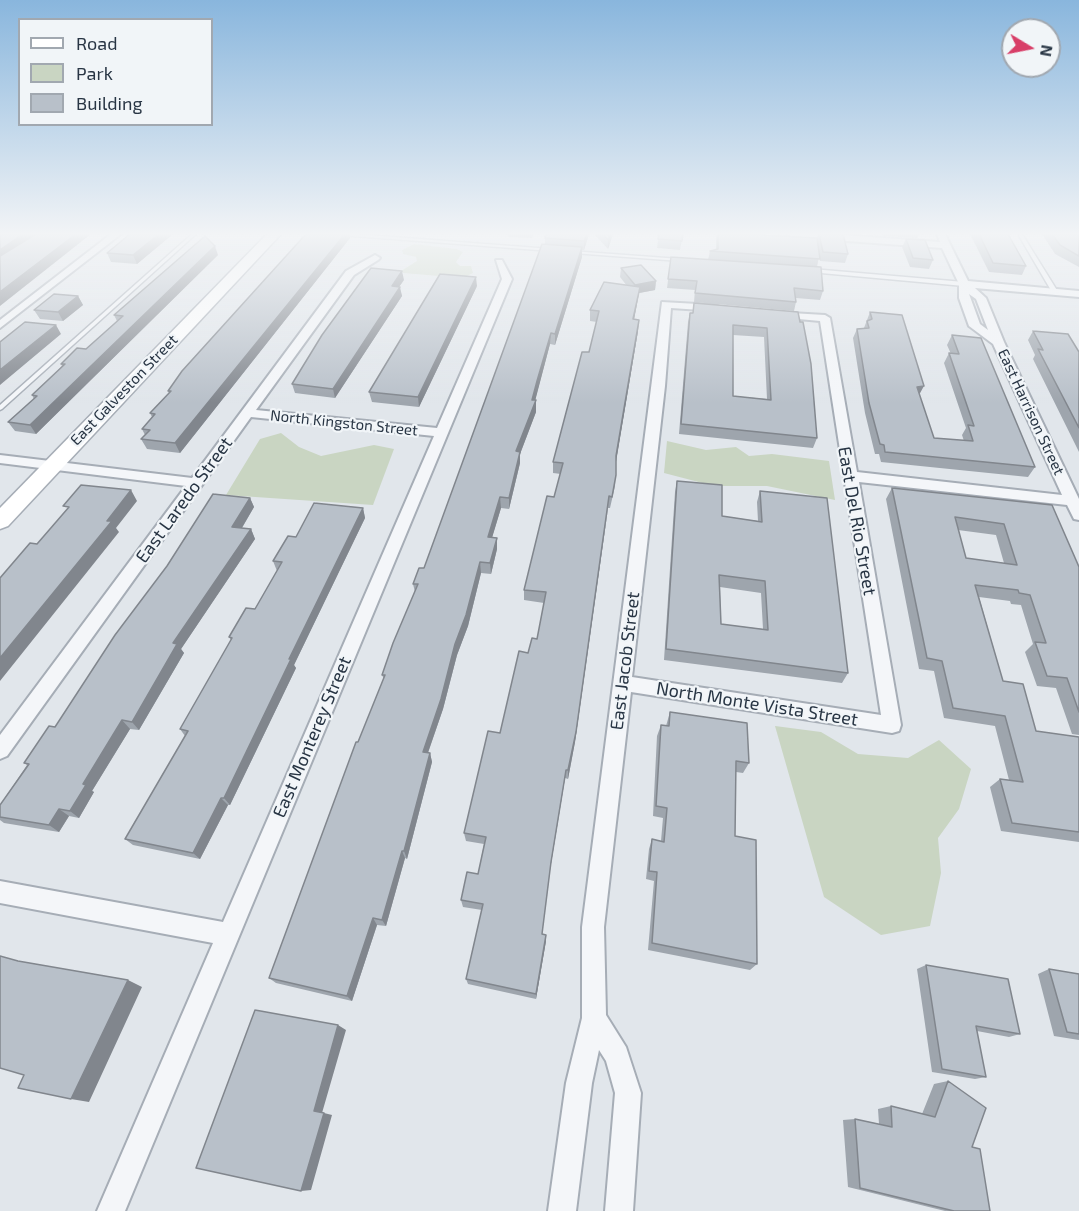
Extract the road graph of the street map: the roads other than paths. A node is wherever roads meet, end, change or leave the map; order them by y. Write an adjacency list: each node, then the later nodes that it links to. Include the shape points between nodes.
1 (45, 291): 13 (street)
2 (131, 291): 15 (lane)
3 (220, 291): 19 (street, East Galveston Street)
4 (337, 291): 16 (street, East Laredo Street)
5 (502, 291): 17 (street, East Monterey Street)
6 (964, 291): 14 (street, East Harrison Street, via 975,326)
7 (972, 291): 14 (street, East Harrison Street, via 981,298)
8 (1038, 291): 9 (street)
9 (1055, 292): 10 (street)
10 (1079, 294)
11 (723, 309): 25 (street, East Jacob Street, via 666,304)
12 (768, 313): 20 (street, East Del Rio Street, via 825,318)
13 (0, 326)
14 (998, 342): 22 (street, East Harrison Street)
15 (0, 408)
16 (247, 413): 17 (street, North Kingston Street); 21 (street, East Laredo Street)
17 (441, 433): 29 (street, East Monterey Street)
18 (0, 459): 19 (street)
19 (53, 465): 21 (street); 24 (street, East Galveston Street)
20 (849, 476): 22 (street); 26 (street, East Del Rio Street)
21 (197, 483): 27 (street, East Laredo Street)
22 (1073, 501): 23 (street, East Harrison Street)
23 (1079, 514)
24 (0, 521)
25 (622, 683): 26 (street, North Monte Vista Street); 30 (street, East Jacob Street, via 593,927)
26 (892, 725)
27 (0, 750)
28 (0, 892): 29 (street)
29 (228, 934): 31 (street, East Monterey Street)
30 (594, 1018): 32 (street, East Jacob Street, via 579,1083); 33 (street, via 617,1056 628,1093)
31 (111, 1211)
32 (562, 1211)
33 (619, 1211)

